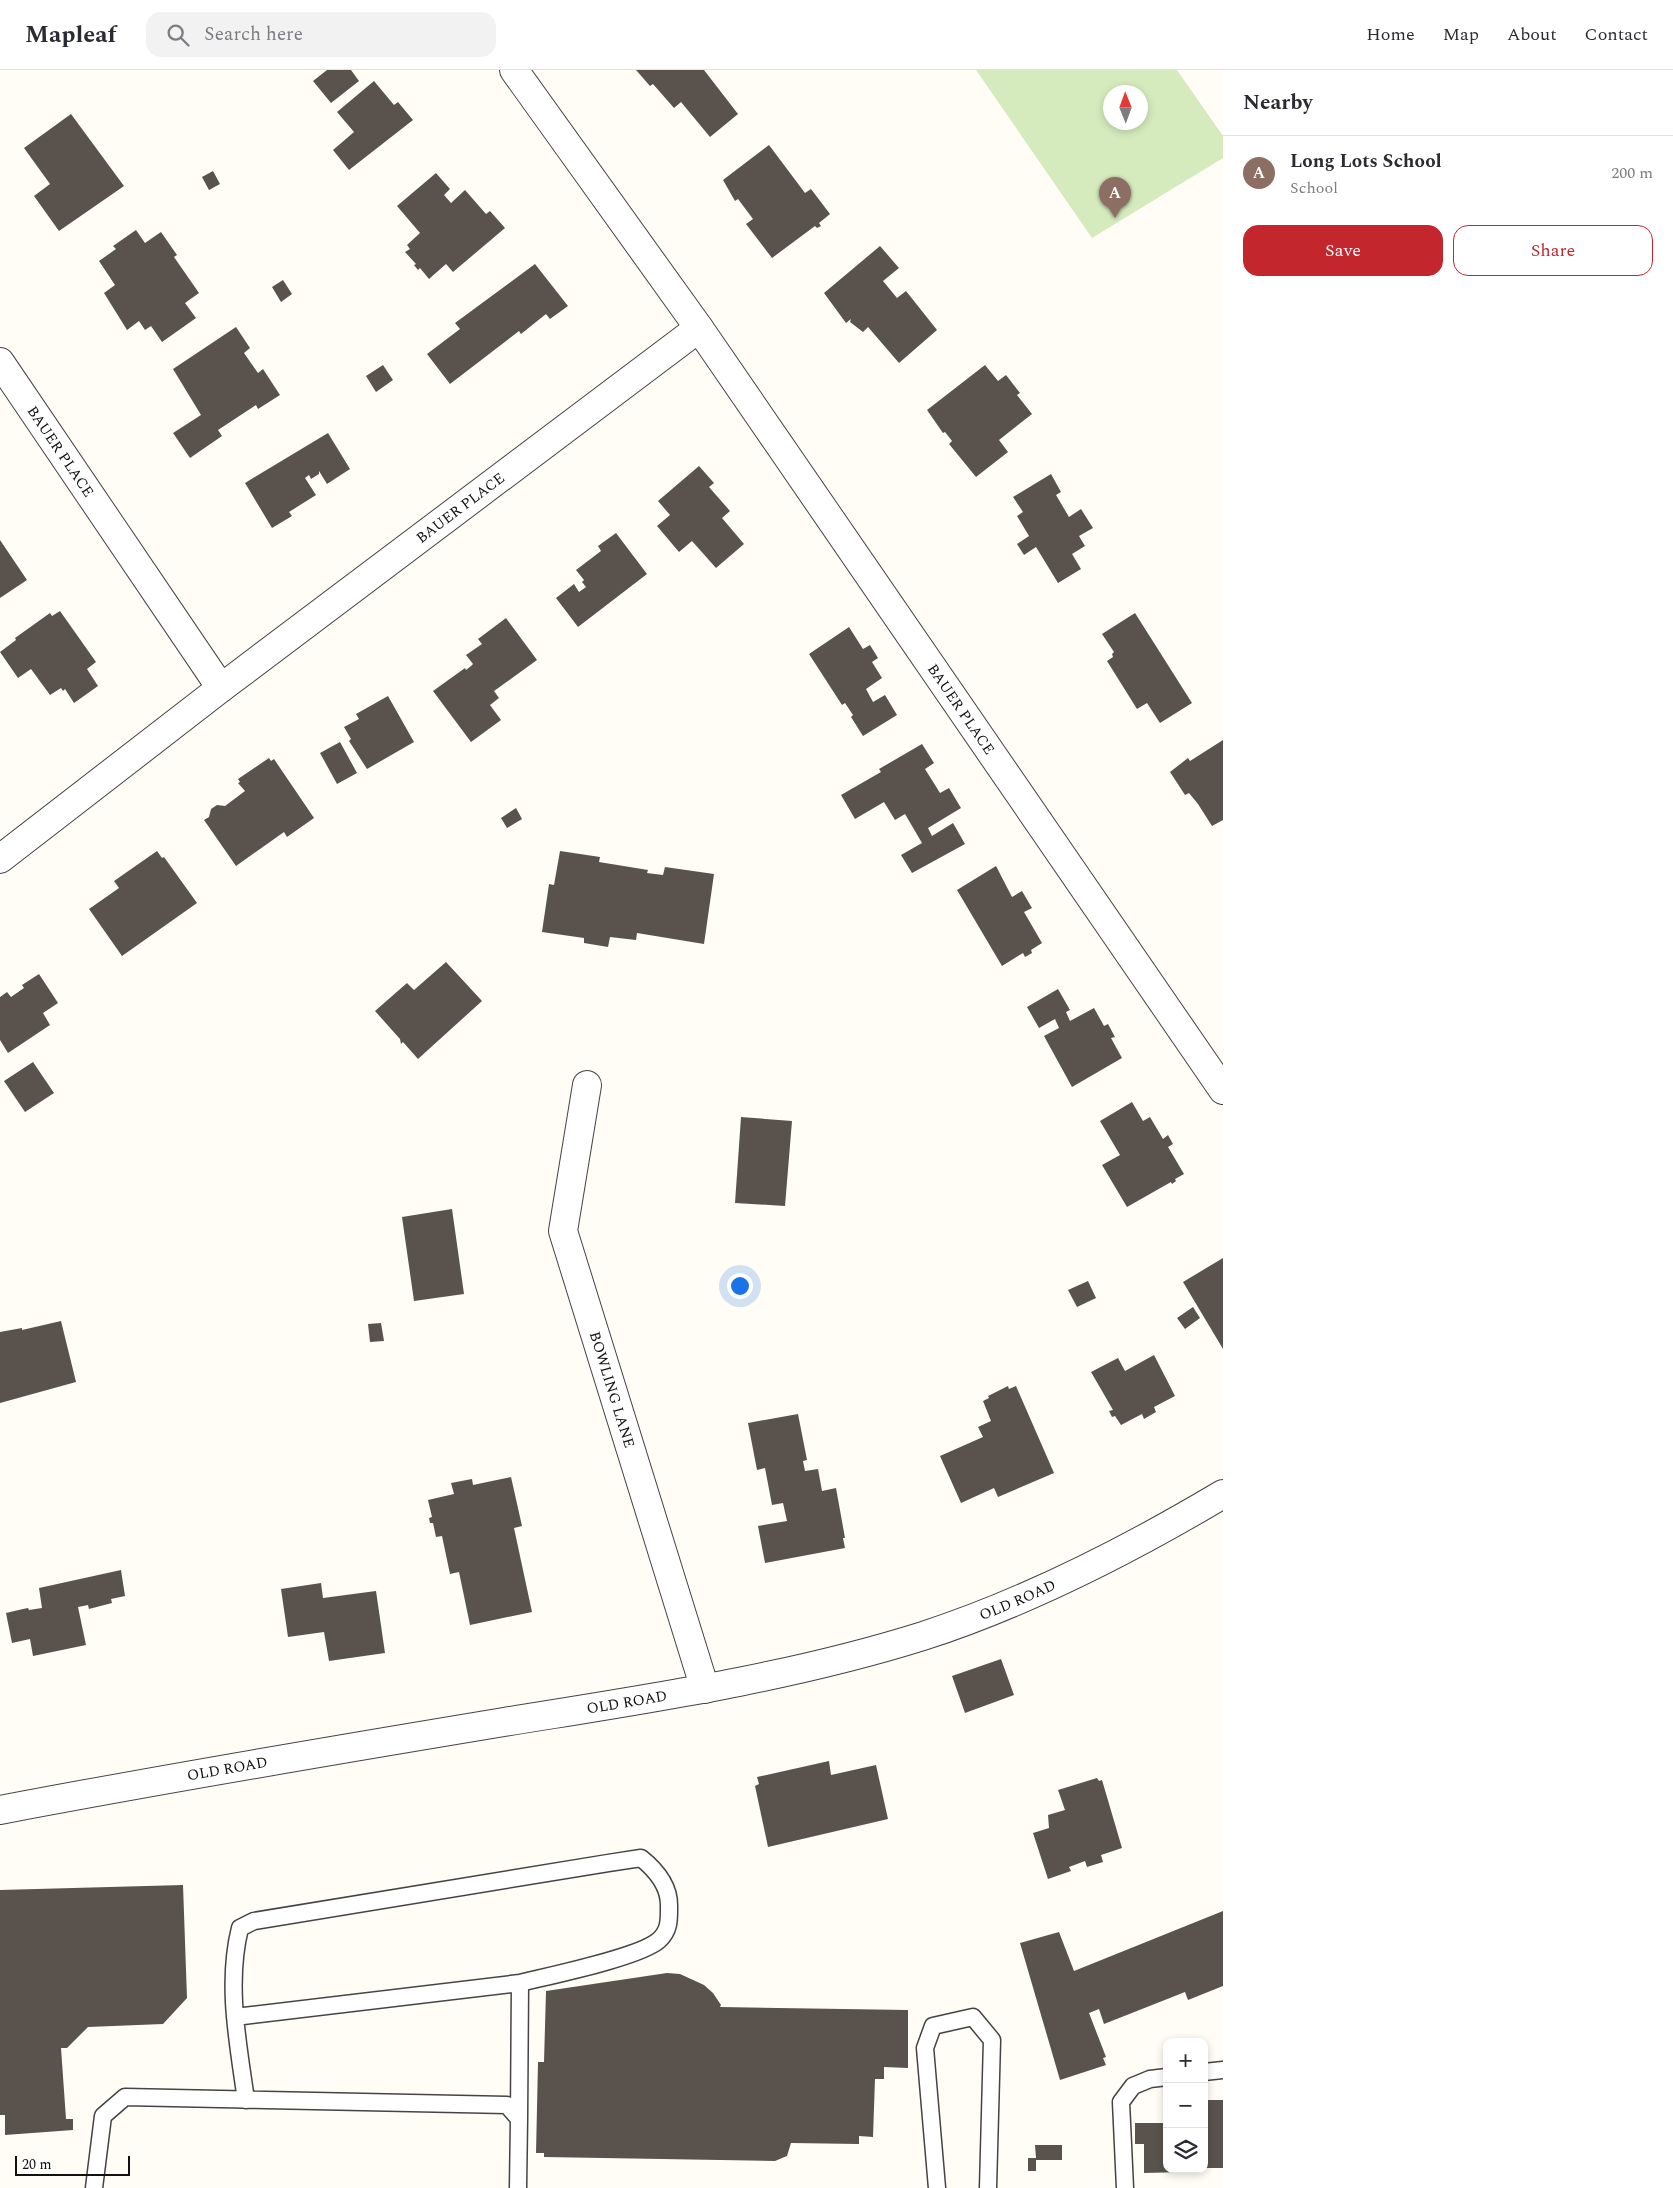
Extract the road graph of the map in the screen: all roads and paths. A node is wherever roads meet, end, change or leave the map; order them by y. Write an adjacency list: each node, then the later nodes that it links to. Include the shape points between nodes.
1 (514, 70): 2 (street, BAUER PLACE)
2 (699, 328): 4 (street, BAUER PLACE); 7 (street, BAUER PLACE)
3 (0, 362): 4 (street, BAUER PLACE)
4 (222, 688): 5 (street, BAUER PLACE)
5 (0, 859)
6 (586, 1085): 9 (street, BOWLING LANE, via 563,1231)
7 (1223, 1090)
8 (1223, 1494): 9 (street, OLD ROAD, via 1115,1554 988,1612 924,1635 810,1667)
9 (705, 1689): 10 (street, OLD ROAD, via 304,1755)
10 (0, 1810)
11 (520, 1983): 12 (lane); 12 (lane, via 624,1956 658,1941 670,1925 669,1897 657,1871 641,1858 254,1921 240,1928 234,1952); 17 (lane)
12 (234, 2017): 16 (lane)
13 (1223, 2070): 14 (lane)
14 (1208, 2072)
15 (1163, 2077): 22 (lane, via 1133,2086 1121,2102)
16 (246, 2100): 17 (lane, via 507,2105); 18 (lane, via 125,2097 104,2116)
17 (519, 2118): 19 (lane)
18 (94, 2188)
19 (518, 2188)
20 (937, 2188): 21 (lane, via 925,2048 933,2026 972,2017 992,2040)
21 (988, 2188)
22 (1125, 2188)

